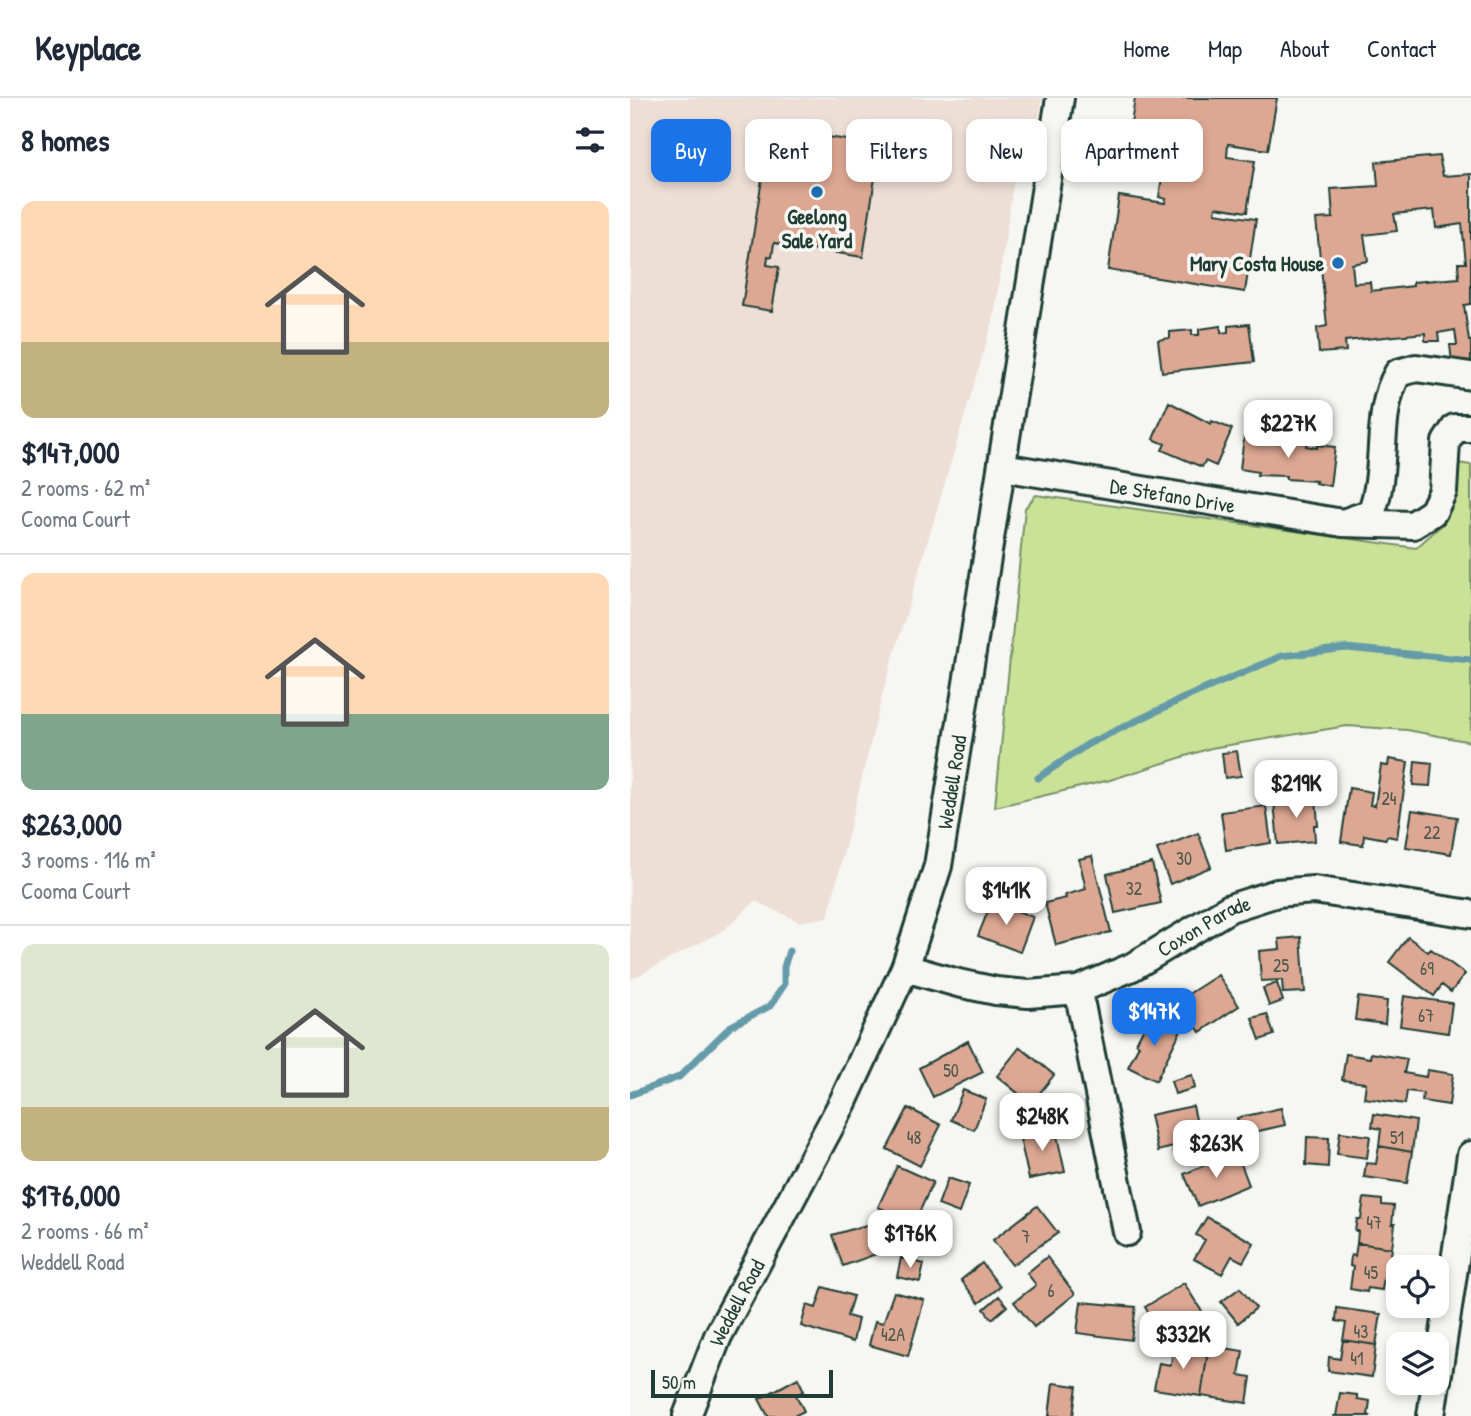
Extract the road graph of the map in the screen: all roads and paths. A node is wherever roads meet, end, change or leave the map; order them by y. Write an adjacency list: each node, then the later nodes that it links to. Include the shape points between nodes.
1 (1060, 98): 4 (street, Weddell Road)
2 (1471, 376): 5 (street, via 1416,368 1398,373 1389,388 1378,495 1371,513)
3 (1471, 428): 5 (street, De Stefano Drive, via 1455,428 1446,442 1443,491 1433,512 1413,524)
4 (1002, 467): 5 (street, De Stefano Drive); 7 (street, Weddell Road, via 938,866)
5 (1343, 523)
6 (1471, 915): 8 (street, Coxon Parade, via 1314,891 1277,892 1230,908 1132,967)
7 (905, 968): 8 (street, Coxon Parade, via 996,990 1028,994); 13 (street, Weddell Road, via 844,1101 719,1336)
8 (1078, 990): 10 (street)
9 (1471, 1155): 11 (street)
10 (1127, 1232)
11 (1444, 1332)
12 (1435, 1395): 14 (street)
13 (687, 1416)
14 (1431, 1416)

